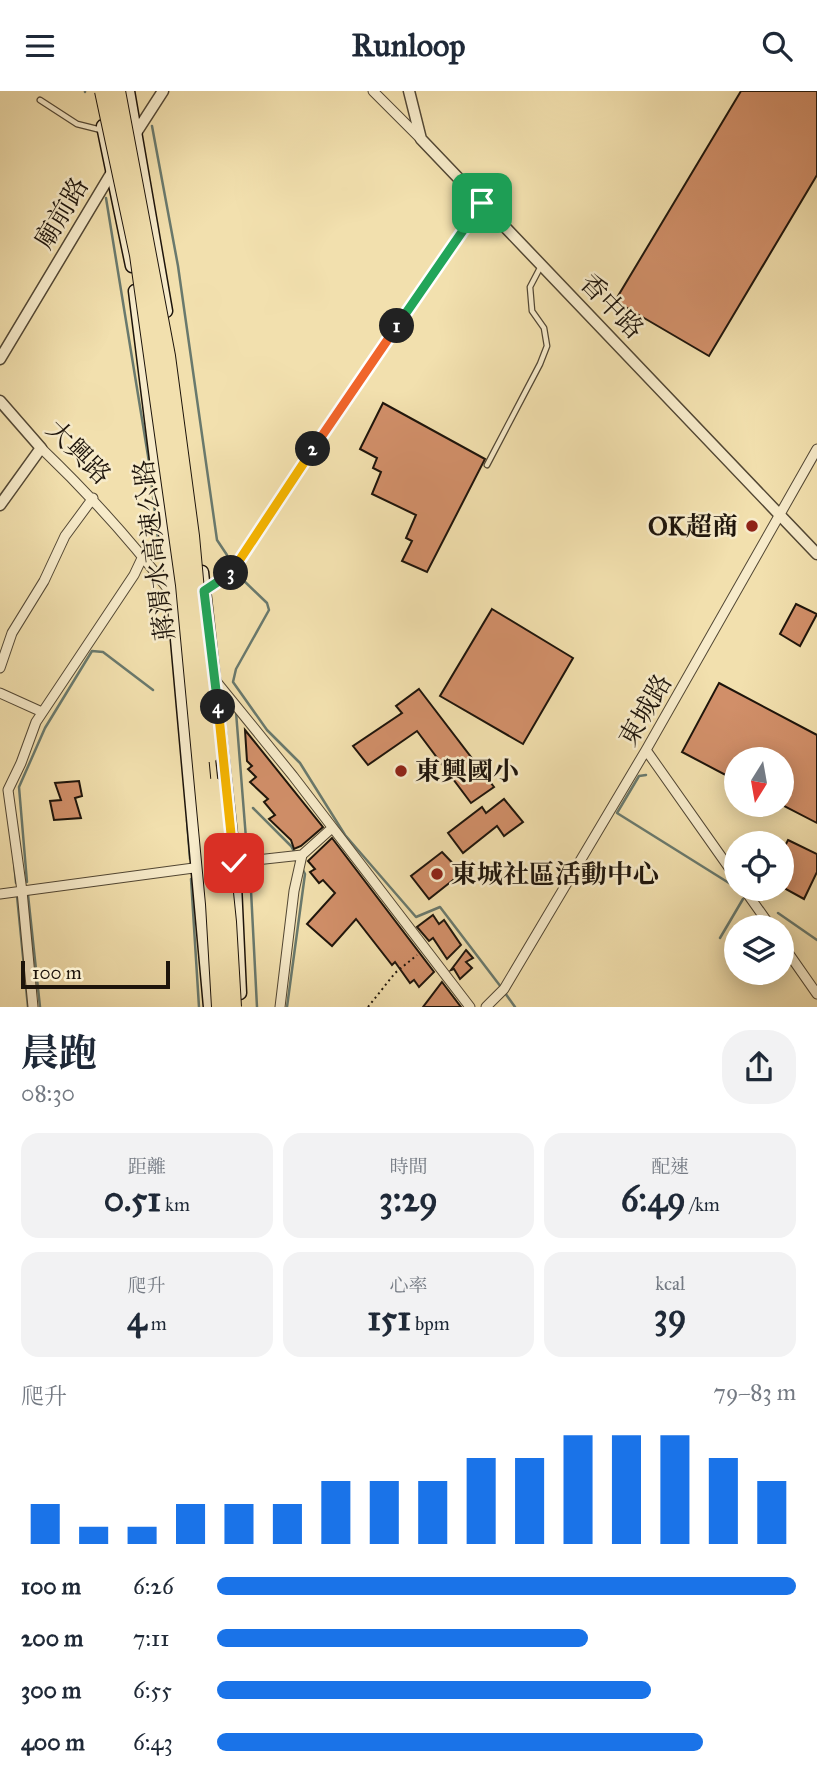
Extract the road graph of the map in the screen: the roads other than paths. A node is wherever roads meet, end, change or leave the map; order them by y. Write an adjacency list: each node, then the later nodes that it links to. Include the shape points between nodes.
1 (97, 91): 9 (main road)
2 (103, 91): 47 (highway, 蔣渭水高速公路, bridge, via 138,255 184,585)
3 (117, 91): 48 (highway, 蔣渭水高速公路, bridge, via 167,356 191,536)
4 (128, 91): 10 (main road)
5 (163, 91): 10 (street, 廟前路)
6 (373, 91): 11 (street, 香中路)
7 (409, 91): 11 (street)
8 (40, 100): 9 (lane, via 78,124)
9 (104, 130): 12 (main road)
10 (135, 133): 12 (street, 廟前路); 20 (main road)
11 (421, 139): 13 (street, 香中路)
12 (111, 172): 15 (street, 廟前路); 21 (main road, via 132,263)
13 (482, 203): 14 (street, 香中路); 27 (street, via 230,574)
14 (541, 265): 19 (lane, via 530,287 532,311 544,328 547,347); 24 (street, 香中路)
15 (0, 359)
16 (0, 401): 17 (street, 大興路)
17 (41, 449): 22 (street, 大興路); 23 (street)
18 (817, 449): 24 (street, 東城路)
19 (487, 465)
20 (192, 495): 21 (main road, via 175,482); 27 (main road)
21 (161, 496): 28 (main road)
22 (93, 498): 26 (street, 大興路); 29 (street, via 65,536 12,633)
23 (0, 505)
24 (780, 516): 25 (street, 香中路); 33 (street, 東城路)
25 (817, 554)
26 (143, 556): 28 (street, 大興路); 32 (street)
27 (204, 591): 30 (main road)
28 (173, 596): 30 (street, 大興路); 35 (main road)
29 (0, 669)
30 (215, 679): 34 (main road); 36 (street, 大興路)
31 (0, 693): 32 (street)
32 (42, 712): 41 (street, via 8,790)
33 (646, 750): 38 (street); 52 (street, 東城路, via 503,991)
34 (224, 770): 35 (main road, via 207,784); 39 (main road)
35 (189, 772): 40 (main road)
36 (332, 828): 37 (street); 51 (street)
37 (302, 855): 39 (street); 50 (street)
38 (724, 861)
39 (234, 863): 40 (street); 49 (main road)
40 (197, 867): 41 (street); 46 (main road)
41 (22, 891): 42 (street); 45 (street)
42 (0, 894)
43 (794, 961): 44 (street)
44 (817, 994)
45 (33, 1007)
46 (210, 1007)
47 (220, 1007)
48 (233, 1007)
49 (241, 1007)
50 (280, 1007)
51 (470, 1007)
52 (486, 1007)

